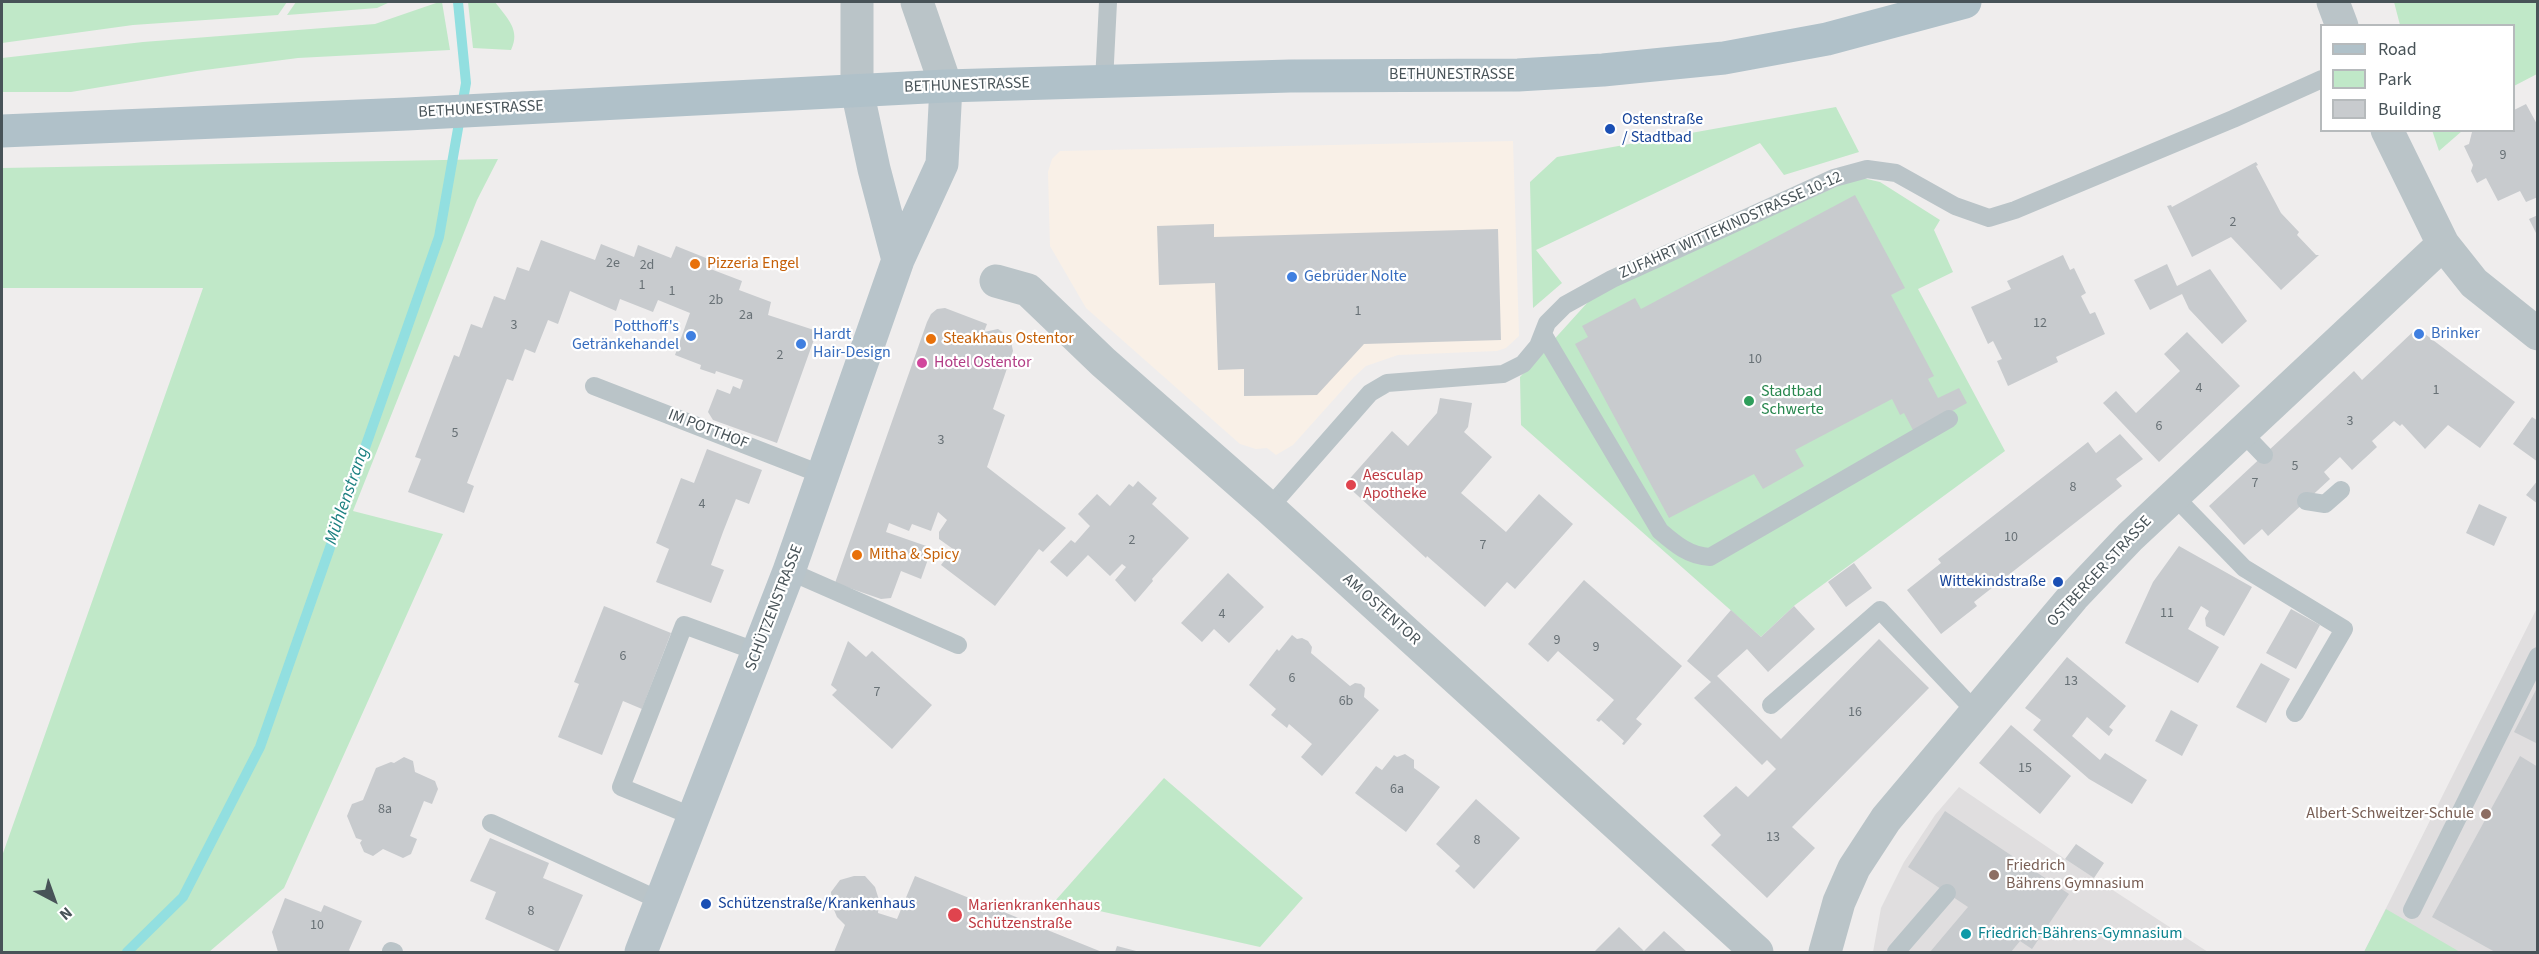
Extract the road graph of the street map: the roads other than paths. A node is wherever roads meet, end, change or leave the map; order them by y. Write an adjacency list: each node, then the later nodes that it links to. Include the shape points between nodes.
1 (857, 2): 10 (street)
2 (917, 2): 9 (street)
3 (1108, 2): 8 (lane)
4 (1965, 2): 8 (main road, BETHUNESTRASSE, via 1827,39 1724,58 1603,70)
5 (2333, 2): 6 (street)
6 (2341, 24)
7 (2320, 81): 16 (lane, ZUFAHRT WITTEKINDSTRASSE 10-12, via 1989,218 1955,206 1896,173 1867,169 1834,177 1612,279 1565,305 1547,323)
8 (1104, 82): 9 (main road, BETHUNESTRASSE)
9 (946, 86): 10 (main road, BETHUNESTRASSE); 14 (main road, SCHÜTZENSTRASSE, via 942,164)
10 (857, 90): 11 (main road, BETHUNESTRASSE); 14 (main road)
11 (2, 131)
12 (2388, 132): 13 (street)
13 (2443, 244): 17 (street, via 2474,283); 22 (street, OSTBERGER STRASSE, via 2253,444)
14 (898, 260): 20 (main road, SCHÜTZENSTRASSE)
15 (996, 281): 24 (street, AM OSTENTOR, via 1028,290 1103,362)
16 (1543, 334): 19 (lane, via 1660,531 1696,556 1710,557); 24 (lane, ZUFAHRT WITTEKINDSTRASSE 10-12, via 1523,364 1503,374 1387,383 1370,393)
17 (2538, 334)
18 (594, 386): 20 (lane, IM POTTHOF)
19 (1949, 419)
20 (823, 475): 25 (main road, SCHÜTZENSTRASSE)
21 (2341, 490): 23 (lane, via 2325,504)
22 (2174, 496): 30 (street, OSTBERGER STRASSE, via 2091,577); 31 (lane, via 2244,568 2344,629)
23 (2306, 501)
24 (1269, 508): 38 (street, AM OSTENTOR)
25 (789, 571): 26 (lane); 27 (main road, SCHÜTZENSTRASSE)
26 (958, 645)
27 (758, 652): 32 (main road, SCHÜTZENSTRASSE); 32 (lane, via 684,625 621,787)
28 (2538, 656): 36 (lane)
29 (1771, 705): 30 (lane, via 1880,610)
30 (1977, 713): 39 (street, OSTBERGER STRASSE, via 1886,819 1854,868 1839,902)
31 (2295, 713)
32 (694, 817): 35 (main road, SCHÜTZENSTRASSE)
33 (491, 823): 35 (lane)
34 (1947, 893): 40 (lane)
35 (661, 901): 37 (main road, SCHÜTZENSTRASSE)
36 (2412, 910)
37 (641, 952)
38 (1757, 952)
39 (1825, 952)
40 (1896, 952)

